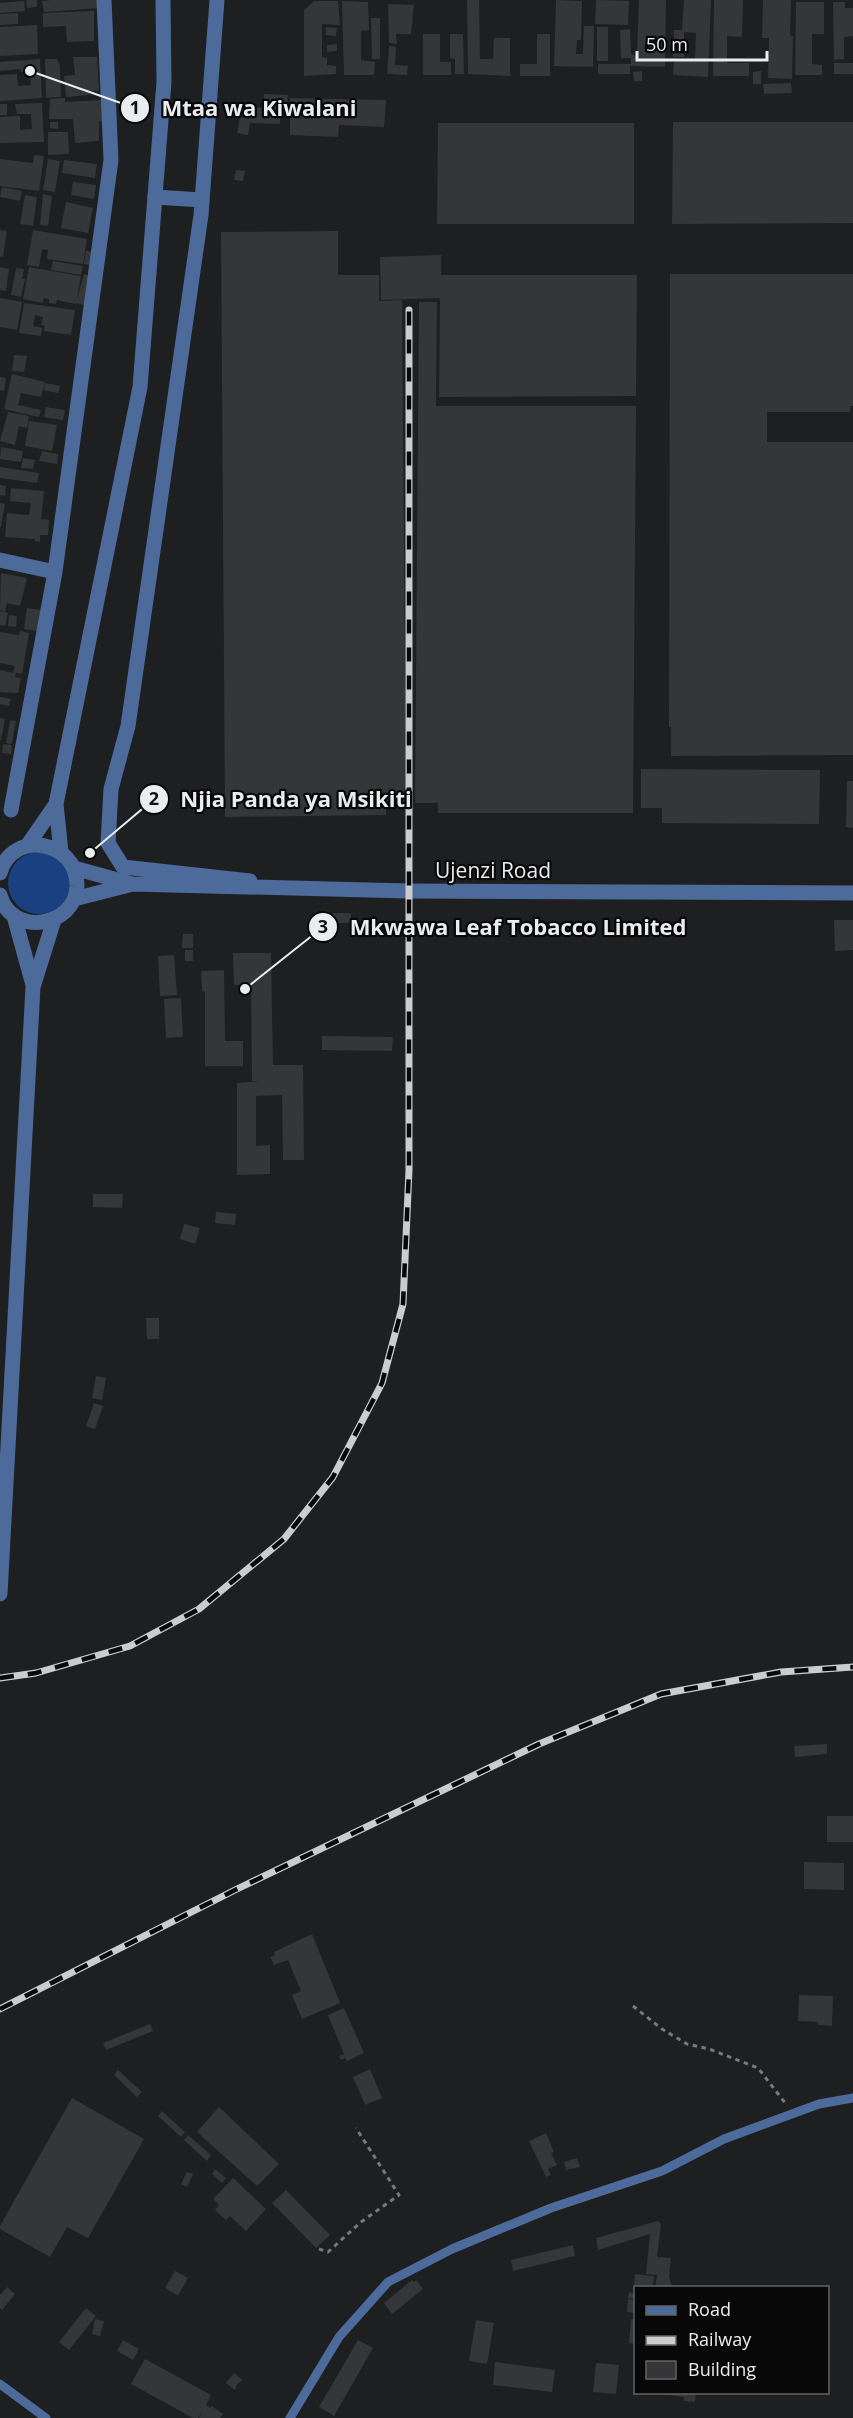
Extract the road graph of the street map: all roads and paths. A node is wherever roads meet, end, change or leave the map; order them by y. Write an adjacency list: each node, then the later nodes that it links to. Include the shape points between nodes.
1 (104, 0): 7 (street, via 111,160)
2 (163, 0): 4 (street, via 164,82)
3 (217, 0): 5 (street)
4 (155, 196): 5 (street); 8 (street, via 140,387)
5 (202, 200): 15 (street, via 128,726 111,789 108,843 123,867)
6 (0, 560): 7 (street)
7 (55, 572): 9 (street)
8 (56, 804): 10 (street); 11 (street)
9 (11, 810)
10 (27, 846): 11 (street, via 51,846); 12 (street)
11 (62, 852): 13 (street)
12 (2, 866)
13 (74, 868): 14 (street); 18 (street)
14 (132, 884): 15 (street, Ujenzi Road); 18 (street)
15 (312, 888): 16 (street, Ujenzi Road)
16 (853, 893)
17 (0, 898): 19 (street)
18 (74, 899): 20 (street)
19 (14, 916): 20 (street, via 33,923); 21 (street)
20 (54, 920): 21 (street)
21 (33, 987): 22 (street)
22 (0, 1594)
23 (633, 2006): 25 (path, via 687,2044 758,2068)
24 (853, 2098): 25 (lane)
25 (793, 2113): 30 (lane, via 724,2139 662,2171 551,2208 452,2249 388,2282 339,2337)
26 (356, 2128): 27 (path, via 399,2195 328,2252)
27 (319, 2249)
28 (0, 2384): 29 (lane)
29 (46, 2418)
30 (290, 2418)

